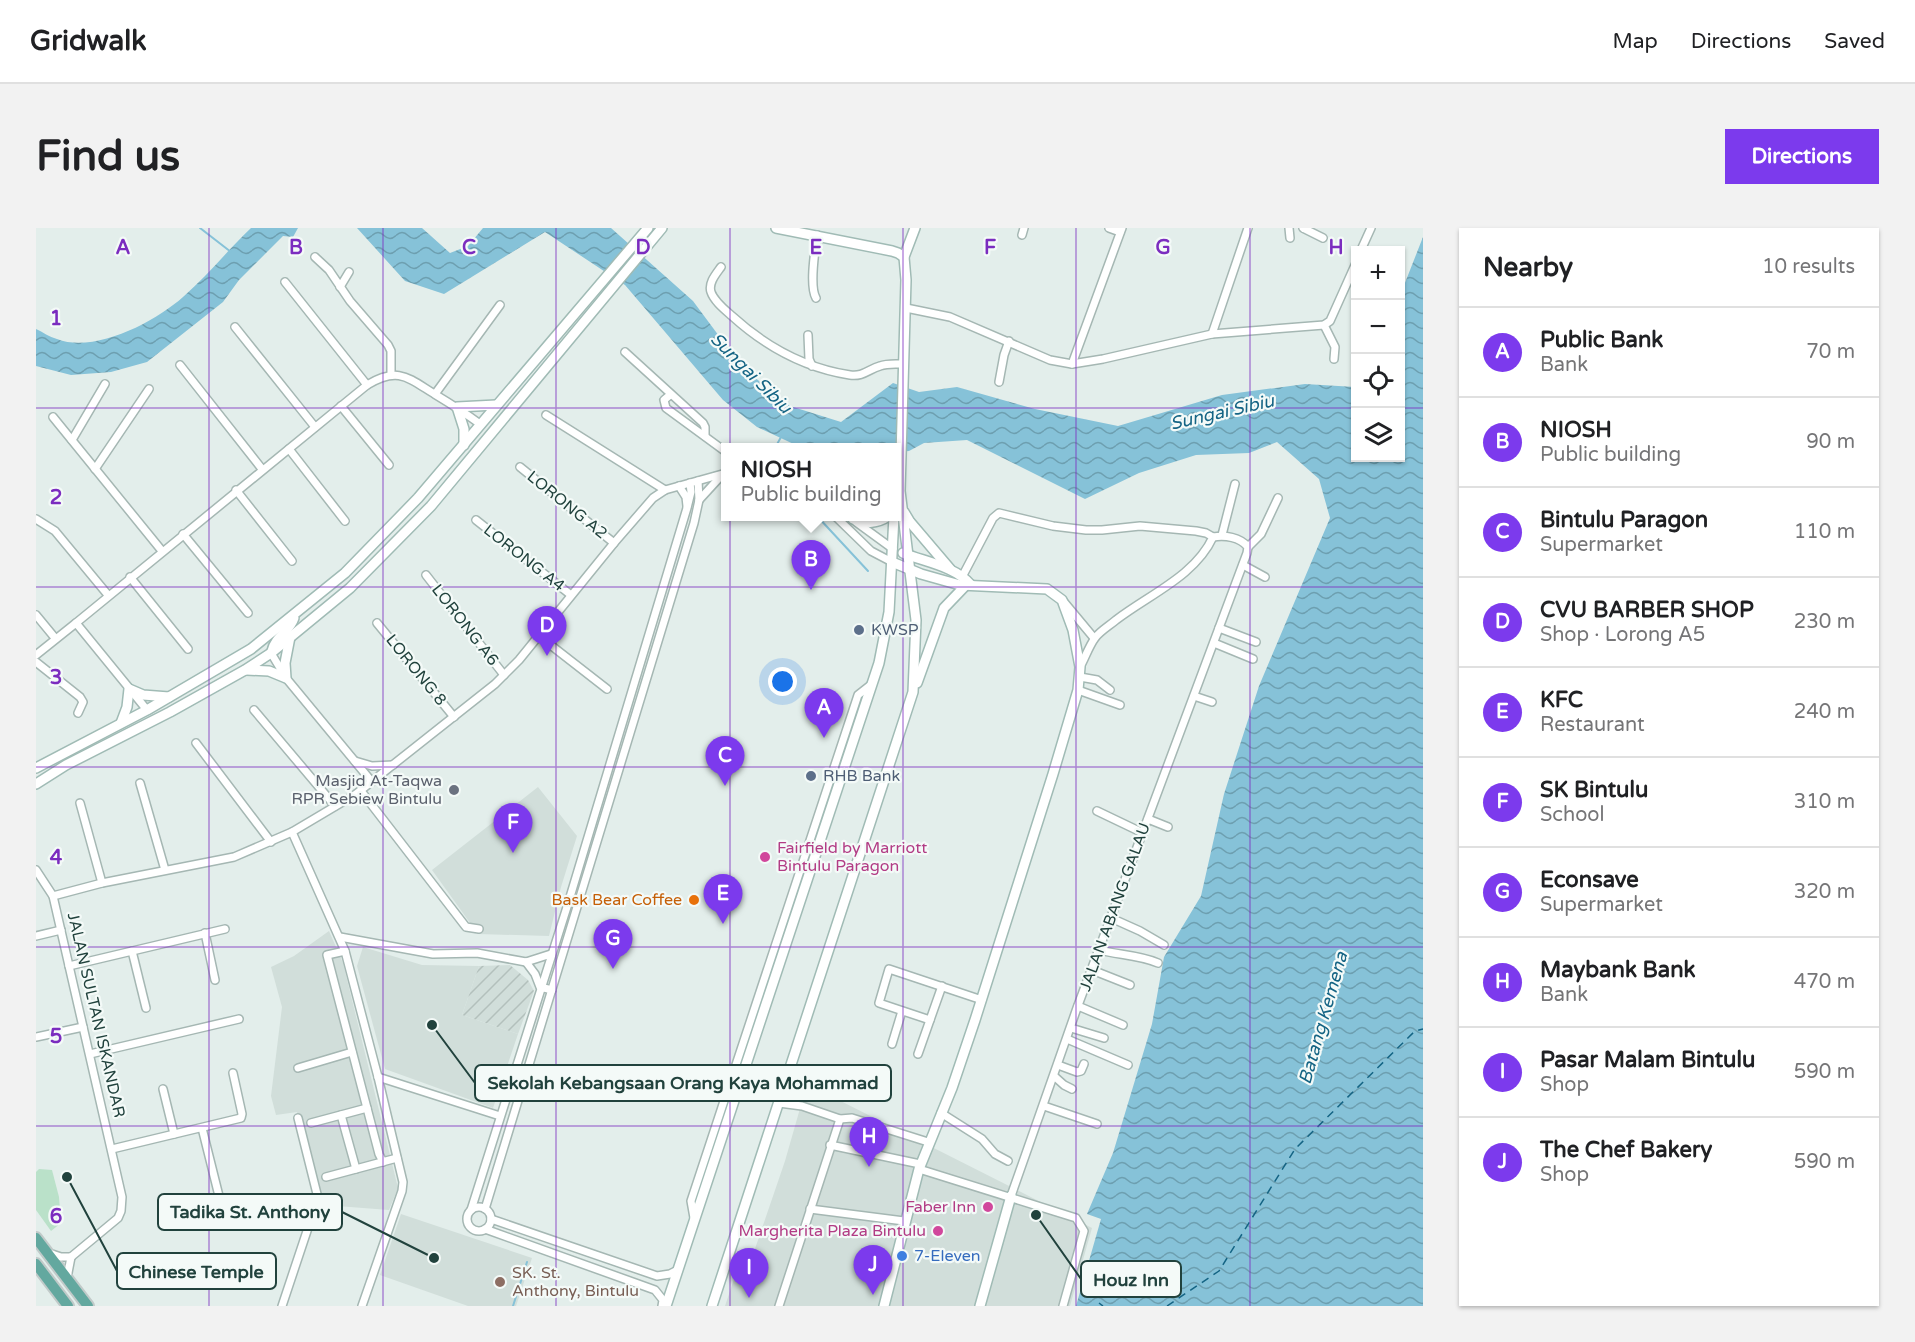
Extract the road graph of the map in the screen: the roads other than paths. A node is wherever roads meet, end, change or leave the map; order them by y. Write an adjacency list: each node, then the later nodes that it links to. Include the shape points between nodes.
1 (648, 228): 43 (street)
2 (662, 228): 58 (street)
3 (776, 228): 11 (street)
4 (915, 228): 16 (street)
5 (1109, 228): 10 (street)
6 (1248, 228): 27 (street)
7 (1289, 228): 12 (street)
8 (1303, 228): 13 (street)
9 (1371, 228): 14 (street)
10 (1121, 230): 33 (street)
11 (817, 235): 16 (street); 22 (street)
12 (1290, 238)
13 (1323, 238)
14 (1363, 246)
15 (315, 257): 21 (street)
16 (904, 257): 24 (street)
17 (721, 267): 35 (street, via 710,283 710,291 719,304 748,330 788,356)
18 (349, 272): 21 (street)
19 (1351, 274): 25 (street, via 1330,321)
20 (285, 282): 39 (street)
21 (340, 287): 36 (street, via 388,345)
22 (816, 298)
23 (500, 305): 41 (street)
24 (906, 308): 29 (street, via 950,316); 32 (street)
25 (1324, 325): 27 (street); 31 (street, via 1335,347)
26 (235, 327): 51 (street)
27 (1212, 334): 33 (street)
28 (808, 335): 35 (street)
29 (1009, 341): 33 (street, via 1050,360); 37 (street)
30 (625, 352): 42 (street)
31 (1335, 359)
32 (903, 364): 35 (street, via 882,365 859,375); 54 (street)
33 (1072, 364)
34 (180, 365): 62 (street)
35 (812, 366)
36 (392, 375): 39 (street); 41 (street, via 407,376)
37 (999, 382)
38 (105, 384): 53 (street)
39 (367, 385): 44 (street)
40 (149, 389): 61 (street)
41 (435, 394): 45 (street)
42 (670, 395): 48 (street); 50 (street, via 664,400 666,408)
43 (496, 405): 45 (street); 49 (street)
44 (342, 406): 51 (street); 59 (street)
45 (457, 407): 49 (street); 55 (street)
46 (546, 415): 69 (street)
47 (53, 417): 53 (street)
48 (695, 417): 50 (street); 52 (street, via 705,427)
49 (480, 424): 55 (street); 58 (street, via 482,435)
50 (689, 426): 52 (street)
51 (315, 428): 57 (street)
52 (705, 436): 56 (street)
53 (72, 440): 61 (street)
54 (900, 443)
55 (464, 445): 105 (street, via 362,558)
56 (721, 448)
57 (289, 449): 62 (street); 77 (street)
58 (474, 452): 110 (street, via 431,506 371,567)
59 (389, 465)
60 (520, 467): 86 (street, LORONG A2)
61 (95, 469): 89 (street)
62 (262, 470): 68 (street)
63 (721, 475): 65 (street)
64 (721, 477): 71 (street)
65 (694, 482): 67 (street); 71 (street); 74 (street)
66 (1235, 484): 84 (street)
67 (679, 486): 69 (street); 74 (street)
68 (236, 490): 83 (street); 91 (street)
69 (665, 490): 86 (street, JALAN SULTAN ISKANDAR)
70 (1278, 498): 87 (street, via 1261,534)
71 (699, 500): 159 (street)
72 (901, 501): 95 (street, via 910,522)
73 (901, 507): 90 (street)
74 (687, 508): 171 (street)
75 (36, 519): 100 (street, via 55,531)
76 (476, 520): 101 (street, LORONG A4)
77 (345, 521)
78 (840, 521): 92 (street, via 865,546)
79 (855, 521): 88 (street)
80 (859, 521): 81 (street)
81 (880, 521)
82 (894, 521): 88 (street)
83 (183, 534): 89 (street); 103 (street)
84 (1222, 535): 85 (street); 87 (street)
85 (1213, 537): 99 (street, via 1196,531 1140,526 1086,530 999,513 989,526); 112 (street, via 1192,568 1139,602)
86 (614, 543): 101 (street, JALAN SULTAN ISKANDAR)
87 (1248, 547): 93 (street, JALAN ABANG GALAU)
88 (893, 549): 90 (street); 92 (street)
89 (162, 551): 97 (street)
90 (907, 555): 94 (street); 95 (street)
91 (292, 561)
92 (892, 562): 94 (street); 239 (street, via 879,663)
93 (1243, 565): 98 (street); 108 (street, JALAN ABANG GALAU)
94 (909, 569): 99 (street); 128 (street, via 916,620)
95 (952, 571): 99 (street)
96 (426, 575): 122 (street, LORONG A6)
97 (130, 577): 100 (street); 115 (street)
98 (1265, 577)
99 (966, 582): 102 (street, via 1047,589); 128 (street, via 944,608)
100 (108, 595): 106 (street)
101 (572, 595): 109 (street, JALAN SULTAN ISKANDAR)
102 (1062, 600): 112 (street); 121 (street, via 1073,630)
103 (248, 613)
104 (36, 615): 111 (street)
105 (294, 616): 116 (street, via 291,626 274,643); 130 (street, via 251,649)
106 (76, 623): 111 (street); 124 (street)
107 (377, 623): 137 (street, LORONG 8)
108 (1219, 628): 113 (street); 114 (street, JALAN ABANG GALAU)
109 (539, 636): 122 (street, JALAN SULTAN ISKANDAR); 125 (street)
110 (290, 637): 116 (street); 123 (street)
111 (56, 638): 117 (street)
112 (1094, 638): 121 (street)
113 (1256, 642)
114 (1214, 643): 118 (street); 129 (street, JALAN ABANG GALAU)
115 (188, 649)
116 (272, 653): 120 (street); 123 (street)
117 (36, 655)
118 (1253, 659)
119 (36, 662): 136 (street, via 80,697)
120 (245, 670): 123 (street, via 269,671); 135 (street)
121 (1080, 672): 126 (street); 127 (street)
122 (504, 675): 137 (street, JALAN SULTAN ISKANDAR)
123 (286, 678): 140 (street)
124 (129, 689): 130 (street, via 143,695); 133 (street); 138 (street)
125 (607, 689)
126 (1078, 690): 132 (street); 181 (street)
127 (1110, 690)
128 (913, 692): 206 (street)
129 (1194, 696): 131 (street); 150 (street, JALAN ABANG GALAU)
130 (169, 697): 133 (street)
131 (1212, 702)
132 (1120, 705)
133 (147, 710): 135 (street); 138 (street)
134 (254, 710): 148 (street)
135 (170, 712): 145 (street)
136 (78, 713)
137 (454, 717): 141 (street, JALAN SULTAN ISKANDAR)
138 (121, 723): 142 (street)
139 (196, 743): 154 (street)
140 (355, 761): 141 (street, via 372,766); 143 (street)
141 (393, 765): 143 (street, JALAN SULTAN ISKANDAR)
142 (36, 768)
143 (372, 782): 146 (street, JALAN SULTAN ISKANDAR)
144 (140, 783): 156 (street)
145 (36, 784)
146 (361, 791): 148 (street, JALAN SULTAN ISKANDAR); 162 (street, via 466,927)
147 (80, 803): 157 (street)
148 (335, 806): 152 (street, JALAN SULTAN ISKANDAR)
149 (1097, 811): 153 (street)
150 (1148, 819): 151 (street); 153 (street, JALAN ABANG GALAU)
151 (1168, 827)
152 (291, 832): 154 (street, JALAN SULTAN ISKANDAR); 166 (street)
153 (1143, 833): 160 (street, JALAN ABANG GALAU)
154 (271, 842): 156 (street, JALAN SULTAN ISKANDAR, via 234,857)
155 (36, 870): 158 (street)
156 (165, 870): 157 (street, JALAN SULTAN ISKANDAR)
157 (102, 883): 158 (street, JALAN SULTAN ISKANDAR)
158 (53, 896): 163 (street, JALAN SULTAN ISKANDAR)
159 (577, 906): 171 (street, via 571,908); 180 (street)
160 (1111, 918): 167 (street); 168 (street, JALAN ABANG GALAU)
161 (225, 928): 164 (street)
162 (479, 928)
163 (61, 930): 165 (street); 174 (street, JALAN SULTAN ISKANDAR)
164 (205, 933): 169 (street); 176 (street)
165 (36, 936)
166 (340, 937): 170 (street); 172 (street, via 433,954 486,954)
167 (1164, 945)
168 (1099, 950): 173 (street); 175 (street, JALAN ABANG GALAU)
169 (132, 951): 174 (street); 183 (street)
170 (345, 951): 194 (street, via 327,956); 203 (street)
171 (552, 952): 172 (street); 179 (street)
172 (526, 962): 179 (street)
173 (1158, 963)
174 (69, 966): 188 (street, JALAN SULTAN ISKANDAR)
175 (1092, 969): 177 (street); 182 (street, JALAN ABANG GALAU)
176 (215, 980)
177 (1130, 985)
178 (942, 986): 181 (street); 184 (street, via 889,969 879,1003); 186 (street)
179 (540, 987): 180 (street); 211 (street)
180 (552, 990): 229 (street)
181 (982, 1000): 209 (street)
182 (1078, 1006): 187 (street); 189 (street, JALAN ABANG GALAU)
183 (146, 1008)
184 (902, 1011): 186 (street); 193 (street)
185 (239, 1019): 195 (street)
186 (930, 1020): 196 (street)
187 (1123, 1025)
188 (83, 1027): 190 (street); 195 (street, JALAN SULTAN ISKANDAR)
189 (1071, 1028): 191 (street); 192 (street, JALAN ABANG GALAU)
190 (36, 1037)
191 (1104, 1038)
192 (1067, 1039): 198 (street, JALAN ABANG GALAU); 199 (street)
193 (892, 1044)
194 (352, 1052): 200 (street); 208 (street)
195 (90, 1054): 220 (street, JALAN SULTAN ISKANDAR)
196 (918, 1054)
197 (1084, 1064): 198 (street, via 1077,1072)
198 (1058, 1065): 202 (street, JALAN ABANG GALAU)
199 (1128, 1065)
200 (298, 1068)
201 (233, 1073): 216 (street, via 242,1118)
202 (1054, 1076): 205 (street); 207 (street, JALAN ABANG GALAU)
203 (378, 1077): 211 (street); 221 (street)
204 (163, 1089): 217 (street)
205 (1072, 1089)
206 (779, 1103): 213 (street); 246 (street)
207 (1044, 1106): 215 (street); 227 (street, JALAN ABANG GALAU)
208 (367, 1108): 210 (street); 223 (street)
209 (942, 1113): 218 (street); 222 (street)
210 (341, 1115): 214 (street); 225 (street)
211 (500, 1116): 231 (street)
212 (297, 1118): 243 (street, via 318,1198)
213 (840, 1119): 218 (street, via 852,1118); 219 (street)
214 (311, 1123)
215 (1097, 1124)
216 (202, 1128): 217 (street); 228 (street, via 220,1200)
217 (174, 1134): 220 (street)
218 (928, 1142): 224 (street)
219 (830, 1145): 224 (street); 230 (street)
220 (112, 1149): 237 (street, JALAN SULTAN ISKANDAR, via 123,1197 121,1211 118,1218)
221 (397, 1158): 223 (street); 244 (street, via 402,1191)
222 (1008, 1161)
223 (383, 1162): 225 (street)
224 (920, 1166): 227 (street); 233 (street)
225 (356, 1169): 226 (street)
226 (326, 1176)
227 (1011, 1196): 249 (street, JALAN ABANG GALAU); 250 (street, via 1076,1218 1083,1227)
228 (167, 1203)
229 (485, 1209): 231 (street); 232 (street)
230 (810, 1209): 233 (street); 247 (street)
231 (471, 1210): 234 (street, via 471,1227)
232 (491, 1219): 234 (street); 239 (street, via 657,1276)
233 (904, 1221): 248 (street)
234 (485, 1229): 245 (street, via 655,1290)
235 (36, 1238): 236 (main road)
236 (44, 1250): 237 (street, via 53,1256); 240 (main road)
237 (71, 1257): 240 (street)
238 (36, 1264): 241 (main road)
239 (678, 1269): 245 (street)
240 (67, 1280): 242 (main road)
241 (68, 1306)
242 (88, 1306)
243 (282, 1306)
244 (362, 1306)
245 (664, 1306)
246 (712, 1306)
247 (779, 1306)
248 (884, 1306)
249 (980, 1306)
250 (1063, 1306)

